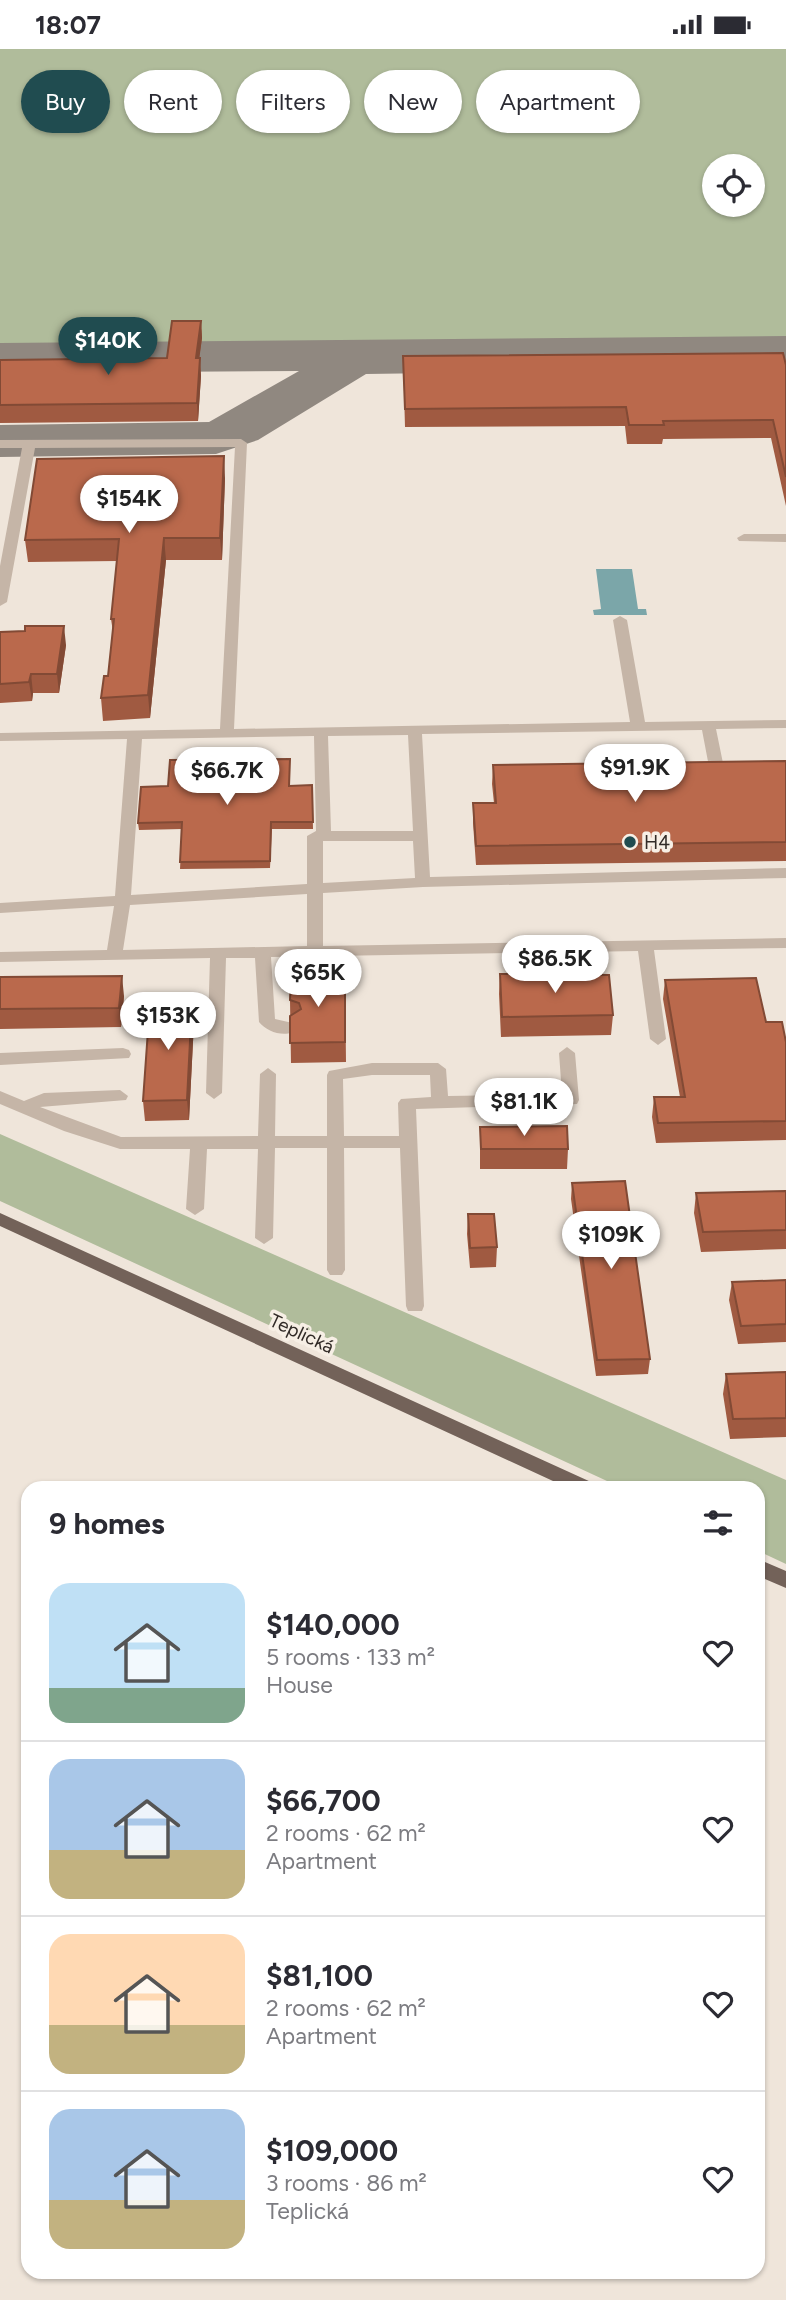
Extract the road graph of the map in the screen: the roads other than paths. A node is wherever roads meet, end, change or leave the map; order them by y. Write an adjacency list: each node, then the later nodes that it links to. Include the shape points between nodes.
1 (0, 444): 2 (lane)
2 (29, 444): 5 (lane); 12 (lane, via 241,443)
3 (744, 538): 4 (lane)
4 (786, 538)
5 (0, 602)
6 (620, 620): 8 (lane)
7 (786, 724): 9 (lane)
8 (638, 725): 9 (lane); 11 (lane)
9 (708, 725): 15 (lane, via 717,772)
10 (321, 731): 11 (lane); 12 (lane); 16 (lane)
11 (415, 731): 17 (lane)
12 (227, 732): 13 (lane)
13 (135, 733): 14 (lane); 21 (lane)
14 (0, 737)
15 (744, 772)
16 (324, 836): 17 (lane); 20 (lane, via 314,836)
17 (421, 836): 19 (lane)
18 (786, 873): 19 (lane)
19 (423, 882): 20 (lane)
20 (314, 888): 21 (lane); 25 (lane)
21 (123, 898): 22 (lane); 28 (lane)
22 (0, 908)
23 (786, 943): 24 (lane)
24 (645, 945): 25 (lane); 31 (lane)
25 (315, 951): 27 (lane)
26 (218, 953): 27 (lane); 28 (lane); 36 (lane)
27 (263, 953): 30 (lane, via 267,1022)
28 (114, 955): 29 (lane)
29 (0, 957)
30 (291, 1028)
31 (658, 1039)
32 (567, 1053): 39 (lane, via 571,1100)
33 (123, 1054): 34 (lane)
34 (0, 1059)
35 (268, 1074): 42 (lane)
36 (214, 1093)
37 (120, 1096): 40 (lane, via 44,1100)
38 (0, 1097): 40 (lane)
39 (440, 1102): 43 (lane, via 438,1069 372,1069 335,1075); 44 (lane, via 407,1103)
40 (25, 1107): 41 (lane, via 120,1143)
41 (198, 1142): 42 (lane); 45 (lane)
42 (266, 1142): 43 (lane); 47 (lane)
43 (335, 1142): 44 (lane); 48 (lane)
44 (408, 1142): 49 (lane)
45 (195, 1209)
46 (0, 1219): 50 (main road, Teplická)
47 (264, 1238)
48 (336, 1270)
49 (415, 1306)
50 (571, 1481)
51 (765, 1570): 52 (main road)
52 (786, 1580)

